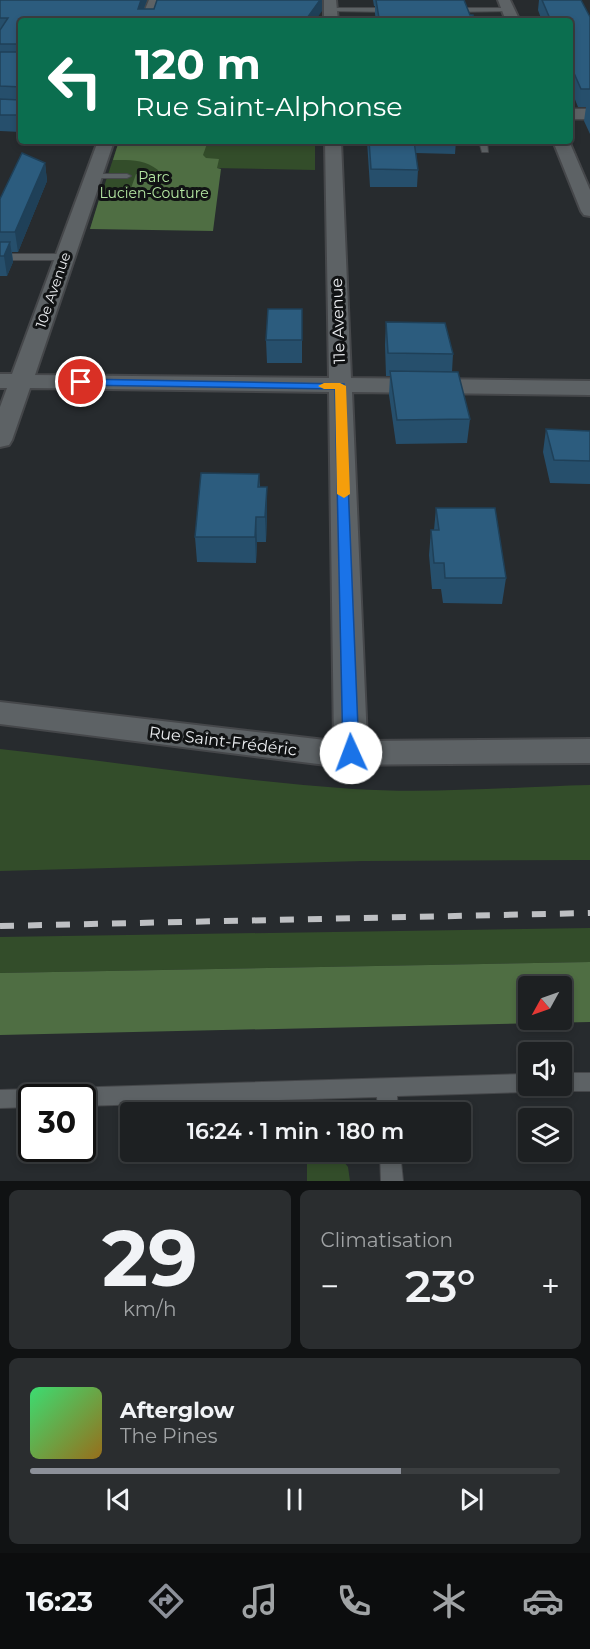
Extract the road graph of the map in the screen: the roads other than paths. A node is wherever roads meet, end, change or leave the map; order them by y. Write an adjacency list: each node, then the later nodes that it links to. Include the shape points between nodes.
1 (155, 0): 8 (street)
2 (469, 0): 6 (lane)
3 (331, 10): 4 (lane)
4 (400, 10)
5 (440, 10): 6 (lane)
6 (473, 10): 7 (lane)
7 (509, 10)
8 (148, 18)
9 (573, 114): 10 (street)
10 (590, 114)
11 (105, 144): 16 (street, 10e Avenue)
12 (333, 144): 22 (street, 11e Avenue)
13 (484, 144): 15 (lane)
14 (562, 144): 18 (street)
15 (485, 150)
16 (93, 176): 17 (lane); 20 (street, 10e Avenue)
17 (127, 176)
18 (590, 211)
19 (0, 257): 20 (lane)
20 (64, 257): 21 (street, 10e Avenue)
21 (10, 381): 22 (street); 24 (street, 10e Avenue)
22 (340, 386): 23 (street); 27 (street, 11e Avenue)
23 (590, 388)
24 (0, 440)
25 (0, 713): 27 (street, Rue Saint-Frédéric, via 310,752)
26 (590, 751): 27 (street, Rue Saint-Frédéric)
27 (351, 753)
28 (572, 1082): 29 (lane)
29 (590, 1082)
30 (518, 1083): 31 (lane)
31 (386, 1087): 32 (lane); 33 (lane)
32 (0, 1099)
33 (387, 1102)
34 (391, 1162): 35 (lane)
35 (392, 1181)

